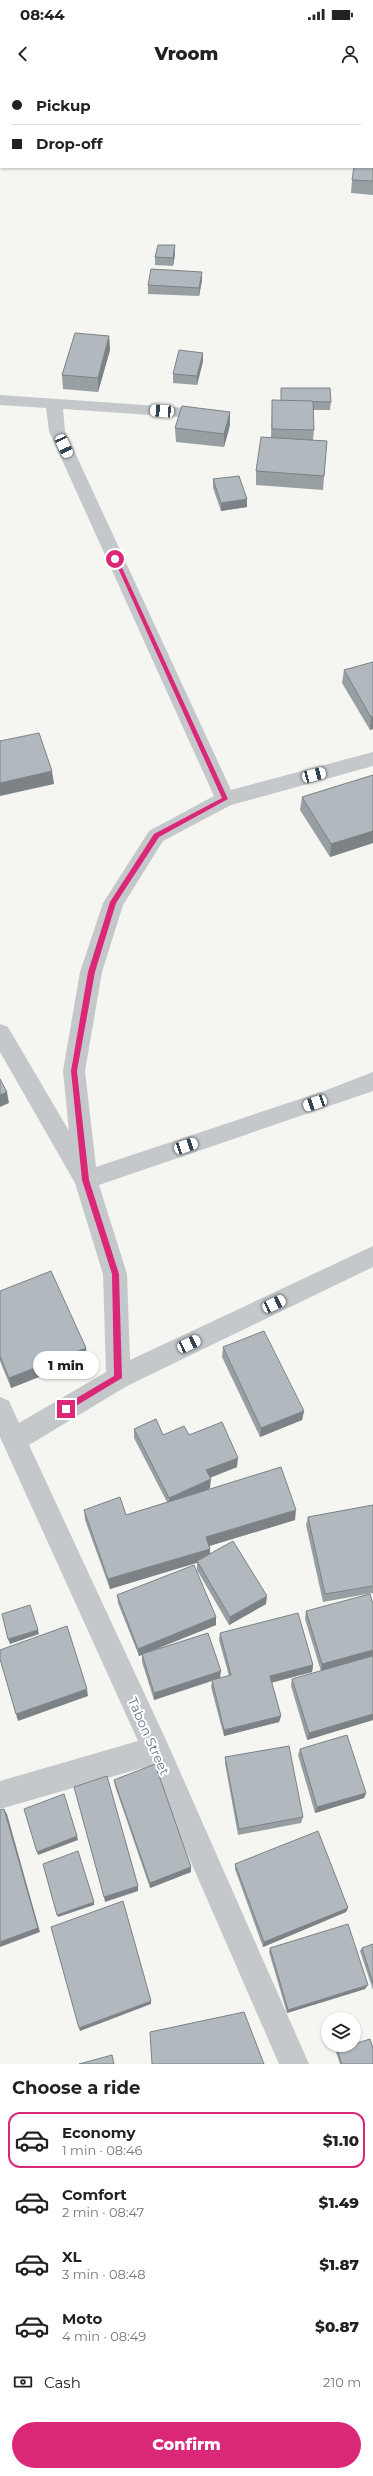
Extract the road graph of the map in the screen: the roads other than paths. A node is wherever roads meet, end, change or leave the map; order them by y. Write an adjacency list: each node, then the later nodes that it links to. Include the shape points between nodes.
1 (0, 400): 2 (street)
2 (54, 404): 3 (street); 5 (street, via 57,432)
3 (224, 415)
4 (373, 760): 5 (street)
5 (225, 799): 8 (street, via 156,836 113,902 92,972 74,1071)
6 (0, 1033): 8 (street)
7 (373, 1081): 8 (street, via 330,1098)
8 (86, 1180): 10 (street, via 116,1274)
9 (373, 1256): 10 (street)
10 (118, 1378): 12 (street)
11 (0, 1409): 12 (street, Tabon Street)
12 (14, 1440): 13 (street, Tabon Street)
13 (156, 1750): 14 (street); 15 (street, Tabon Street)
14 (0, 1795)
15 (294, 2064)

